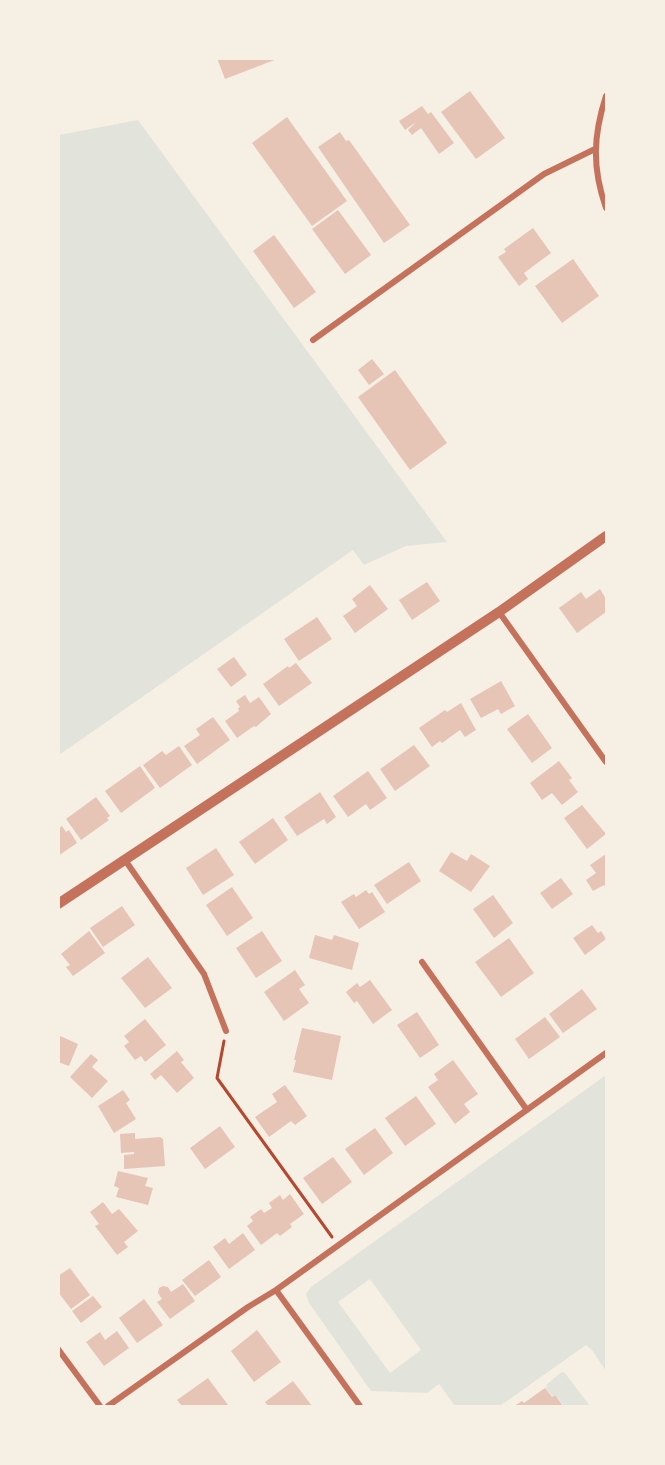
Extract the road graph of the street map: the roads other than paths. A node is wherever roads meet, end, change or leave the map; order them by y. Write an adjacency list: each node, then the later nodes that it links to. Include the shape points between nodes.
1 (606, 96): 2 (street)
2 (595, 149): 3 (street, via 598,182); 4 (street, via 544,174)
3 (606, 208)
4 (313, 340)
5 (606, 536): 6 (street)
6 (499, 612): 7 (street); 8 (street)
7 (606, 762)
8 (125, 860): 9 (street); 11 (street, via 204,974)
9 (58, 904)
10 (422, 962): 13 (street)
11 (226, 1031)
12 (606, 1053): 13 (street)
13 (527, 1110): 14 (street)
14 (276, 1290): 17 (street); 18 (street)
15 (58, 1349): 16 (street)
16 (100, 1407)
17 (108, 1407)
18 (360, 1407)

